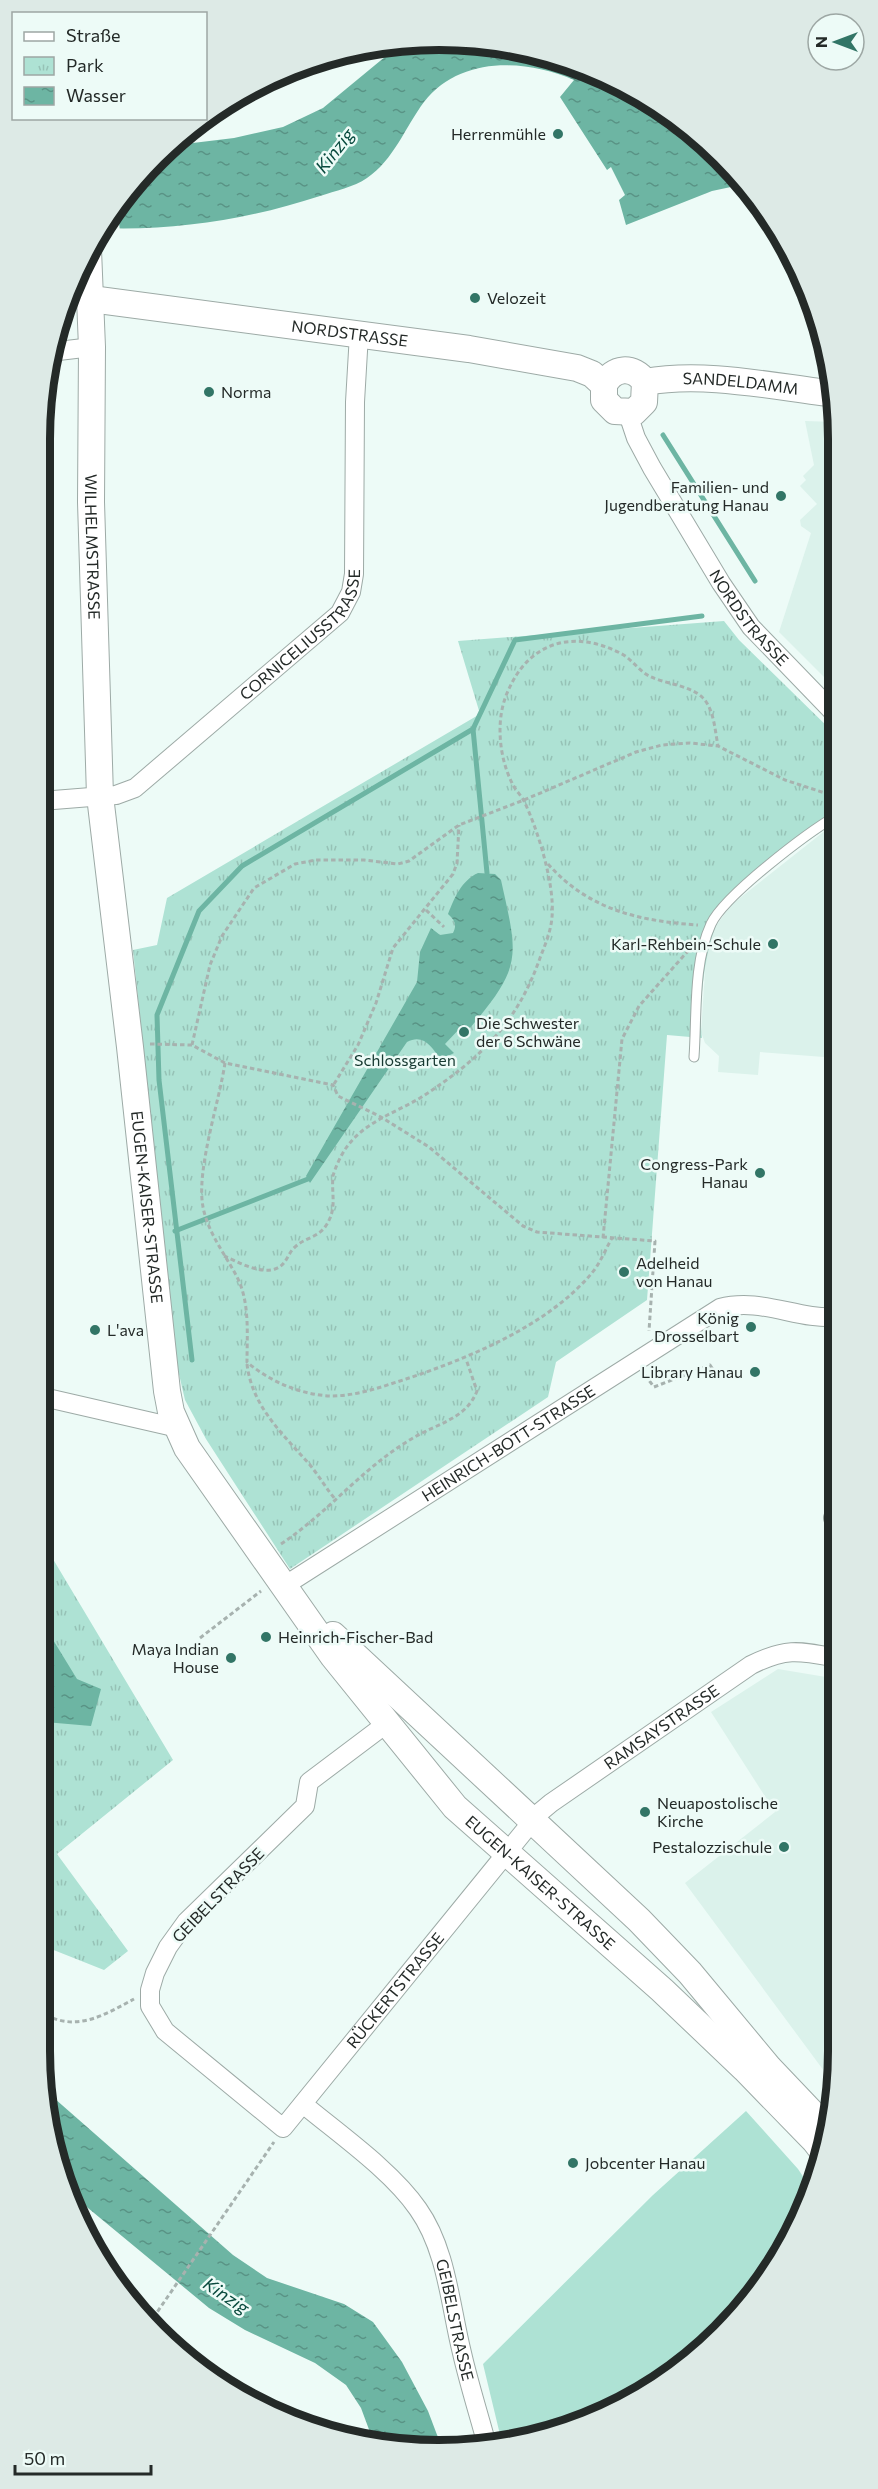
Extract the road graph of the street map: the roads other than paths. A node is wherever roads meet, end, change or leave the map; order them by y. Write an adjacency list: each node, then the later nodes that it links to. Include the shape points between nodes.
1 (89, 269): 2 (main road, WILHELMSTRASSE)
2 (91, 299): 3 (main road, NORDSTRASSE); 4 (main road, WILHELMSTRASSE)
3 (359, 334): 7 (main road, NORDSTRASSE, via 577,368); 11 (street, CORNICELIUSSTRASSE, via 354,574 346,603 331,622 135,788)
4 (92, 347): 5 (street); 11 (main road, WILHELMSTRASSE, via 91,502)
5 (60, 351)
6 (645, 382): 7 (main road, via 635,372 620,370 607,378); 8 (main road, SANDELDAMM, via 716,380); 9 (main road, via 644,402)
7 (604, 385): 9 (main road, via 608,407)
8 (826, 393)
9 (628, 414): 10 (street, NORDSTRASSE, via 652,468 751,627)
10 (828, 707)
11 (100, 796): 12 (street, CORNICELIUSSTRASSE); 17 (main road, EUGEN-KAISER-STRASSE, via 162,1357 171,1412)
12 (50, 800)
13 (828, 822): 14 (lane, via 728,900 710,926 701,958)
14 (694, 1057)
15 (828, 1316): 18 (street, HEINRICH-BOTT-STRASSE, via 734,1304 706,1315)
16 (50, 1399): 17 (street)
17 (178, 1428): 18 (main road, EUGEN-KAISER-STRASSE, via 187,1448)
18 (284, 1586): 20 (main road, EUGEN-KAISER-STRASSE); 21 (main road, EUGEN-KAISER-STRASSE)
19 (828, 1656): 21 (street, RAMSAYSTRASSE, via 781,1652 751,1665 550,1803)
20 (386, 1724): 22 (main road, EUGEN-KAISER-STRASSE, via 455,1807); 25 (street, GEIBELSTRASSE, via 309,1782 305,1806 174,1938 155,1972 150,1990 150,2006 165,2031)
21 (533, 1821): 22 (street, RAMSAYSTRASSE); 24 (main road, EUGEN-KAISER-STRASSE, via 690,1973 769,2068)
22 (508, 1852): 23 (street, RÜCKERTSTRASSE); 26 (main road, EUGEN-KAISER-STRASSE, via 746,2069)
23 (303, 2104): 25 (street, RÜCKERTSTRASSE); 27 (street, GEIBELSTRASSE, via 401,2188 430,2229 440,2252)
24 (821, 2123)
25 (283, 2128)
26 (817, 2143)
27 (486, 2437)

